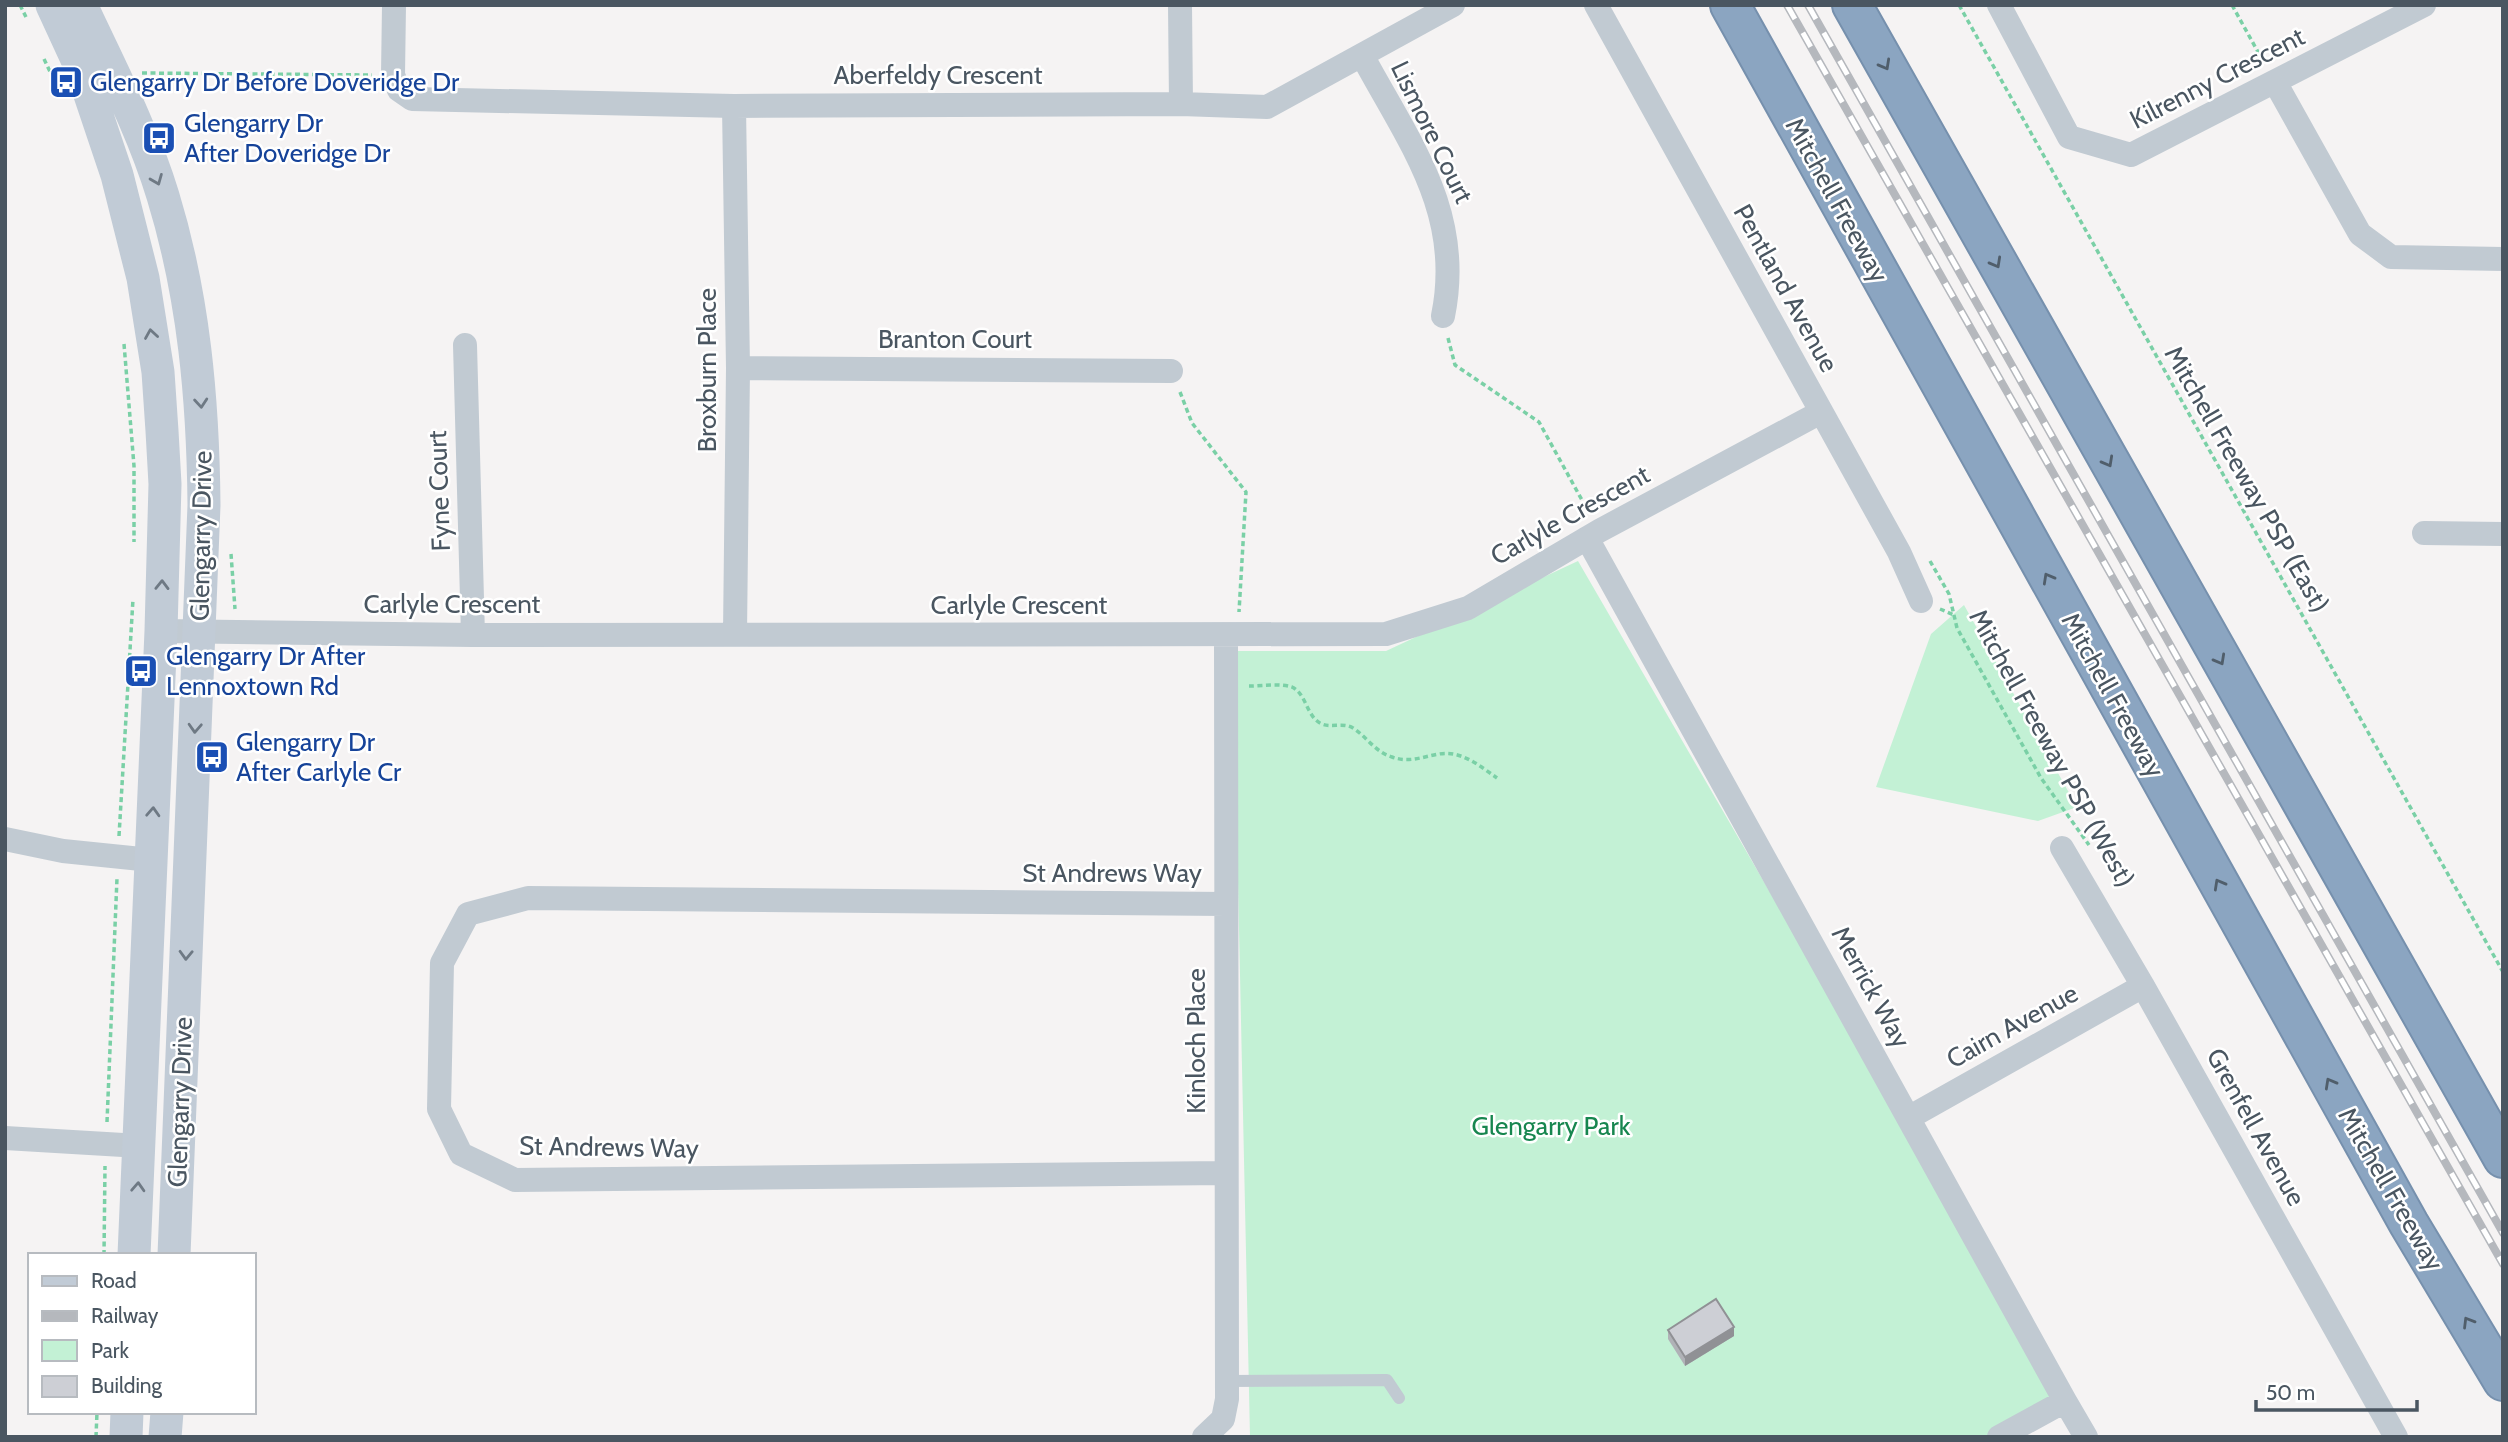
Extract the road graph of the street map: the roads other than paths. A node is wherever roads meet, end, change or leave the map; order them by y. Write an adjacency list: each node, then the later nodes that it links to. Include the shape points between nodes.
1 (81, 5): 26 (main road, Glengarry Drive, one-way to 26, via 160,187 185,280 203,417)
2 (394, 5): 14 (street, Aberfeldy Crescent, via 396,82 412,99)
3 (1180, 5): 13 (street)
4 (1453, 5): 11 (street, Aberfeldy Crescent)
5 (1596, 5): 20 (street, Pentland Avenue)
6 (1730, 5): 43 (highway, Mitchell Freeway, one-way to 6, via 2409,1224)
7 (1852, 5): 38 (highway, one-way to 38)
8 (1999, 5): 12 (street, Kilrenny Crescent, via 2069,137 2131,155)
9 (2424, 5): 12 (street, Kilrenny Crescent)
10 (41, 15): 25 (main road, Glengarry Drive, one-way to 10, via 163,444 158,372 143,278 113,163 81,68)
11 (1363, 57): 13 (street, Aberfeldy Crescent, via 1267,107); 16 (street, Lismore Court, via 1429,179 1443,216 1450,266)
12 (2275, 82): 15 (street, via 2360,234 2391,257)
13 (1181, 104): 14 (street, Aberfeldy Crescent)
14 (734, 106): 18 (street, Broxburn Place)
15 (2503, 259)
16 (1443, 316)
17 (465, 345): 28 (street, Fyne Court)
18 (738, 368): 19 (street, Branton Court); 27 (street, Broxburn Place)
19 (1171, 370)
20 (1821, 412): 23 (street, Carlyle Crescent); 24 (street, Pentland Avenue)
21 (2424, 533): 22 (street)
22 (2503, 534)
23 (1593, 535): 29 (street, Carlyle Crescent, via 1468,608 1386,634); 35 (street, Merrick Way)
24 (1921, 600)
25 (162, 631): 26 (street, Carlyle Crescent); 32 (main road, Glengarry Drive, one-way to 25)
26 (199, 632): 28 (street, Carlyle Crescent); 41 (main road, Glengarry Drive, one-way to 41)
27 (735, 634): 28 (street, Carlyle Crescent); 29 (street, Carlyle Crescent)
28 (472, 635)
29 (1232, 635): 33 (street, Kinloch Place, via 1226,686)
30 (5, 839): 32 (street, via 63,851)
31 (2062, 848): 34 (street, Grenfell Avenue)
32 (151, 860): 37 (main road, Glengarry Drive)
33 (1226, 904): 39 (street, Kinloch Place); 39 (street, St Andrews Way, via 528,898 468,914 442,963 439,1109 461,1154 515,1180)
34 (2143, 986): 35 (street, Cairn Avenue); 53 (street, Grenfell Avenue)
35 (1910, 1117): 45 (street, Merrick Way)
36 (5, 1138): 37 (street)
37 (140, 1146): 40 (main road, Glengarry Drive, one-way to 37)
38 (2503, 1158)
39 (1226, 1173): 42 (street, Kinloch Place)
40 (134, 1253)
41 (174, 1253)
42 (1227, 1381): 44 (lane, via 1387,1380); 50 (street, Kinloch Place, via 1223,1419)
43 (2503, 1381)
44 (1399, 1398)
45 (2065, 1401): 51 (street); 52 (street, Merrick Way)
46 (127, 1414): 48 (main road)
47 (167, 1414): 49 (main road)
48 (126, 1437)
49 (165, 1437)
50 (1204, 1437)
51 (1999, 1437)
52 (2086, 1437)
53 (2396, 1437)

